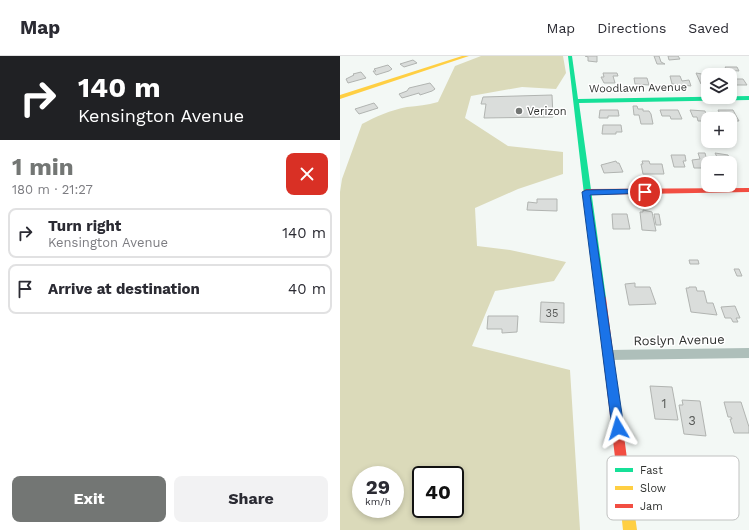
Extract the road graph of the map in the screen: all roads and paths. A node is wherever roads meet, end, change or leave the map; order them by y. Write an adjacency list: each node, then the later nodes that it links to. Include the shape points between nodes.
1 (467, 56): 3 (street)
2 (570, 56): 5 (street)
3 (340, 97)
4 (749, 98): 5 (street, Woodlawn Avenue)
5 (575, 100): 7 (street)
6 (749, 190): 7 (street)
7 (586, 192): 9 (street)
8 (749, 353): 9 (street, Roslyn Avenue)
9 (610, 354): 10 (street)
10 (622, 456)
11 (629, 520): 12 (street)
12 (630, 530)

